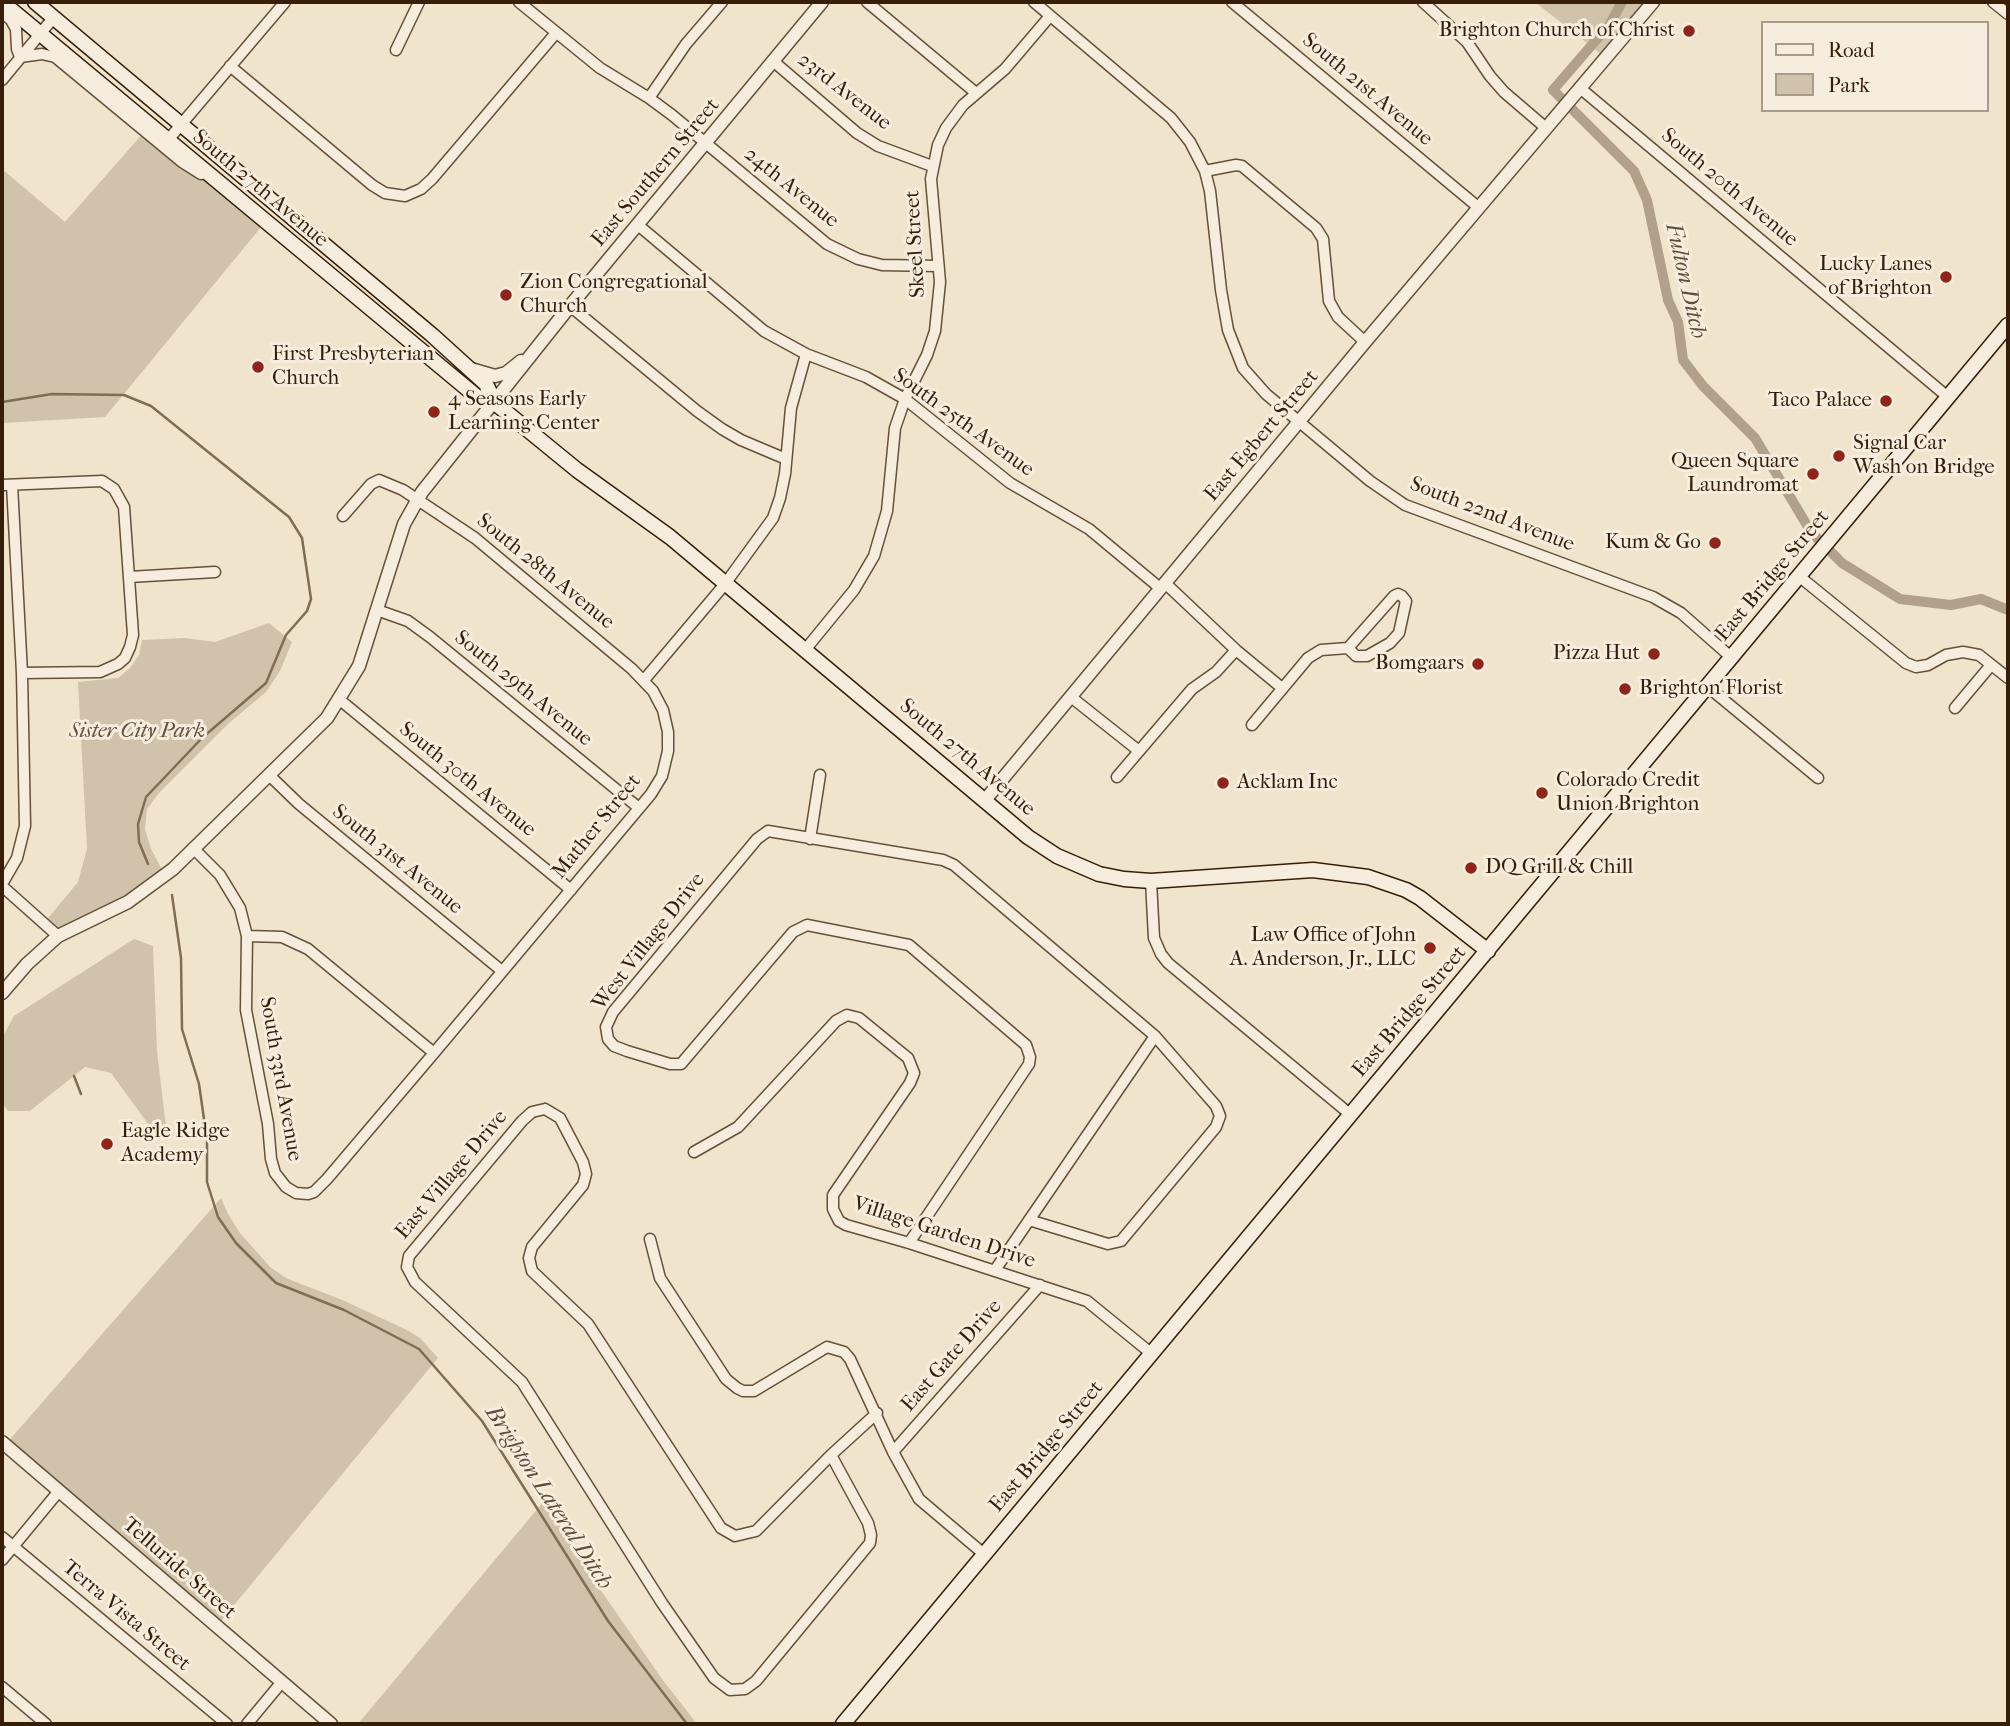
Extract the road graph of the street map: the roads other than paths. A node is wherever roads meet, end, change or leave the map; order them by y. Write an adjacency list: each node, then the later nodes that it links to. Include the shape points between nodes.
1 (2, 2): 18 (main road, South 27th Avenue)
2 (36, 2): 17 (main road, South 27th Avenue)
3 (285, 2): 23 (street)
4 (419, 2): 20 (street)
5 (519, 2): 19 (street, 24th Avenue)
6 (722, 2): 27 (street)
7 (822, 2): 22 (street, East Southern Street)
8 (867, 2): 26 (street)
9 (1034, 2): 16 (street, South 22nd Avenue)
10 (1232, 2): 35 (street, South 21st Avenue)
11 (1423, 2): 29 (street, via 1455,29 1504,92)
12 (1653, 2): 25 (street, East Egbert Street)
13 (1993, 2): 15 (street)
14 (2, 12): 21 (street, via 16,29)
15 (2008, 14)
16 (1051, 16): 26 (street, Skeel Street, via 1005,69); 33 (street, South 22nd Avenue, via 1171,118 1191,142)
17 (54, 17): 18 (street); 28 (main road, South 27th Avenue)
18 (40, 33): 21 (street); 30 (main road, South 27th Avenue)
19 (556, 33): 23 (street, via 432,180 406,202 379,190); 27 (street, 24th Avenue)
20 (396, 50)
21 (20, 57): 24 (street); 34 (street, via 55,57 182,162)
22 (773, 61): 31 (street, East Southern Street); 32 (street, 23rd Avenue, via 857,133)
23 (230, 66): 28 (street)
24 (2, 80)
25 (1580, 88): 29 (street, East Egbert Street); 44 (street, South 20th Avenue)
26 (976, 93): 32 (street, Skeel Street, via 946,128)
27 (649, 98): 31 (street, 24th Avenue)
28 (181, 124): 30 (street); 43 (main road, South 27th Avenue)
29 (1546, 128): 35 (street, East Egbert Street)
30 (167, 140): 34 (main road, South 27th Avenue)
31 (705, 143): 36 (street, East Southern Street); 37 (street, 24th Avenue, via 827,244 882,265)
32 (932, 166): 37 (street, Skeel Street)
33 (1205, 171): 40 (street, via 1242,166 1316,228 1323,240 1329,301 1338,317); 47 (street, South 22nd Avenue, via 1232,345 1254,382)
34 (228, 190): 46 (main road, South 27th Avenue, via 476,396)
35 (1478, 207): 40 (street, East Egbert Street)
36 (638, 225): 38 (street, East Southern Street); 42 (street, South 25th Avenue, via 764,331)
37 (938, 266): 45 (street, Skeel Street, via 935,331)
38 (570, 306): 41 (street, East Southern Street); 48 (street, via 722,429)
39 (2008, 325): 44 (main road, East Bridge Street)
40 (1365, 342): 47 (street, East Egbert Street)
41 (537, 348): 43 (street, via 501,374 487,375); 46 (street, East Southern Street)
42 (806, 354): 45 (street, South 25th Avenue, via 866,377); 48 (street, via 790,408)
43 (467, 367): 46 (main road, South 27th Avenue, via 486,384)
44 (1949, 398): 54 (main road, East Bridge Street)
45 (905, 399): 56 (street, South 25th Avenue, via 1010,483 1082,524); 59 (street, Skeel Street, via 895,428 887,511 874,556 854,590)
46 (495, 403): 50 (street, East Southern Street); 55 (main road, South 27th Avenue)
47 (1300, 422): 56 (street, East Egbert Street); 61 (street, South 22nd Avenue, via 1405,505 1654,597 1681,613)
48 (786, 459): 55 (street, via 773,518)
49 (7, 485): 53 (street, via 96,480 109,485 124,507); 63 (street)
50 (416, 501): 51 (street, South 28th Avenue, via 379,480 370,484); 57 (street, East Southern Street); 65 (street, South 28th Avenue, via 475,538)
51 (343, 516)
52 (215, 572): 53 (street)
53 (129, 577): 63 (street, via 132,635 125,658 100,672)
54 (1800, 577): 61 (main road, East Bridge Street); 62 (street, via 1906,663 1928,665 1963,652 1979,655)
55 (725, 584): 59 (main road, South 27th Avenue); 65 (street)
56 (1162, 585): 60 (street, South 25th Avenue); 68 (street, East Egbert Street)
57 (377, 610): 69 (street, East Southern Street, via 359,666); 78 (street, South 29th Avenue, via 408,621 430,637)
58 (1348, 648): 58 (street, via 1356,656 1367,656 1390,643 1399,633 1406,601 1402,596 1394,596); 67 (street, via 1315,653)
59 (806, 650): 77 (main road, South 27th Avenue)
60 (1236, 650): 67 (street, South 25th Avenue); 72 (street, via 1192,689)
61 (1732, 658): 66 (main road, East Bridge Street)
62 (1991, 664): 64 (street); 70 (street)
63 (22, 673): 82 (street, via 25,826 17,858)
64 (2008, 678)
65 (644, 680): 78 (street, Mather Street, via 663,710 669,744 662,776)
66 (1708, 687): 76 (street); 86 (main road, East Bridge Street)
67 (1282, 688): 71 (street)
68 (1071, 696): 72 (street); 77 (street, East Egbert Street)
69 (340, 700): 73 (street, East Southern Street, via 313,735); 83 (street, South 30th Avenue)
70 (1955, 708)
71 (1252, 725)
72 (1139, 751): 75 (street)
73 (270, 775): 80 (street, East Southern Street); 87 (street, South 31st Avenue)
74 (820, 775): 79 (street)
75 (1117, 777)
76 (1818, 778)
77 (985, 800): 81 (main road, South 27th Avenue, via 1038,844 1070,863 1113,877)
78 (639, 808): 83 (street, Mather Street)
79 (810, 839): 89 (street, West Village Drive, via 950,863); 96 (street, West Village Drive, via 771,831 761,834 613,1012 606,1034 618,1048 681,1064 798,929 807,925 909,945 1026,1045 1030,1057)
80 (193, 848): 84 (street, East Southern Street, via 128,902); 85 (street, South 33rd Avenue, via 227,884 240,908)
81 (1151, 881): 86 (main road, South 27th Avenue, via 1313,870 1354,874 1420,898); 91 (street, via 1154,938 1168,963)
82 (2, 885): 84 (street)
83 (571, 890): 87 (street, Mather Street)
84 (58, 936): 88 (street, East Southern Street)
85 (247, 936): 90 (street, via 282,937 308,949); 93 (street, South 33rd Avenue, via 246,1010 271,1158 282,1183)
86 (1488, 951): 91 (main road, East Bridge Street)
87 (502, 971): 90 (street, Mather Street)
88 (2, 993)
89 (1155, 1035): 94 (street); 94 (street, West Village Drive, via 1216,1106 1220,1119 1216,1126 1116,1243)
90 (434, 1053): 93 (street, Mather Street, via 327,1179 314,1192)
91 (1352, 1115): 99 (main road, East Bridge Street)
92 (694, 1152): 96 (street, Village Garden Drive, via 738,1128 836,1021 847,1015 859,1018 908,1058 914,1073 833,1195 833,1209 846,1226)
93 (302, 1195)
94 (1029, 1220): 97 (street)
95 (650, 1239): 100 (street, via 660,1278 729,1383 754,1391 823,1349 837,1348 850,1359)
96 (909, 1243): 97 (street, Village Garden Drive)
97 (995, 1270): 98 (street, Village Garden Drive)
98 (1040, 1285): 99 (street, Village Garden Drive, via 1087,1301); 102 (street, East Gate Drive)
99 (1152, 1354): 107 (main road, East Bridge Street)
100 (877, 1413): 102 (street); 103 (street, East Village Drive)
101 (2, 1442): 104 (street, Telluride Street)
102 (893, 1452): 107 (street, via 919,1499)
103 (831, 1455): 103 (street, East Village Drive, via 868,1523 870,1543 756,1681 740,1690 725,1688 662,1603 522,1382 415,1282 407,1267 409,1256 522,1121 535,1110 550,1110 560,1118 583,1162 586,1178 532,1247 532,1271 587,1324 721,1528 735,1536 756,1531)
104 (60, 1491): 106 (street); 109 (street, Telluride Street)
105 (2, 1537): 106 (street, Terra Vista Street)
106 (13, 1546): 108 (street); 112 (street, Terra Vista Street)
107 (985, 1555): 115 (main road, East Bridge Street)
108 (2, 1559)
109 (281, 1683): 113 (street); 114 (street, Telluride Street)
110 (2, 1687): 111 (street)
111 (46, 1724)
112 (226, 1724)
113 (247, 1724)
114 (331, 1724)
115 (843, 1724)

